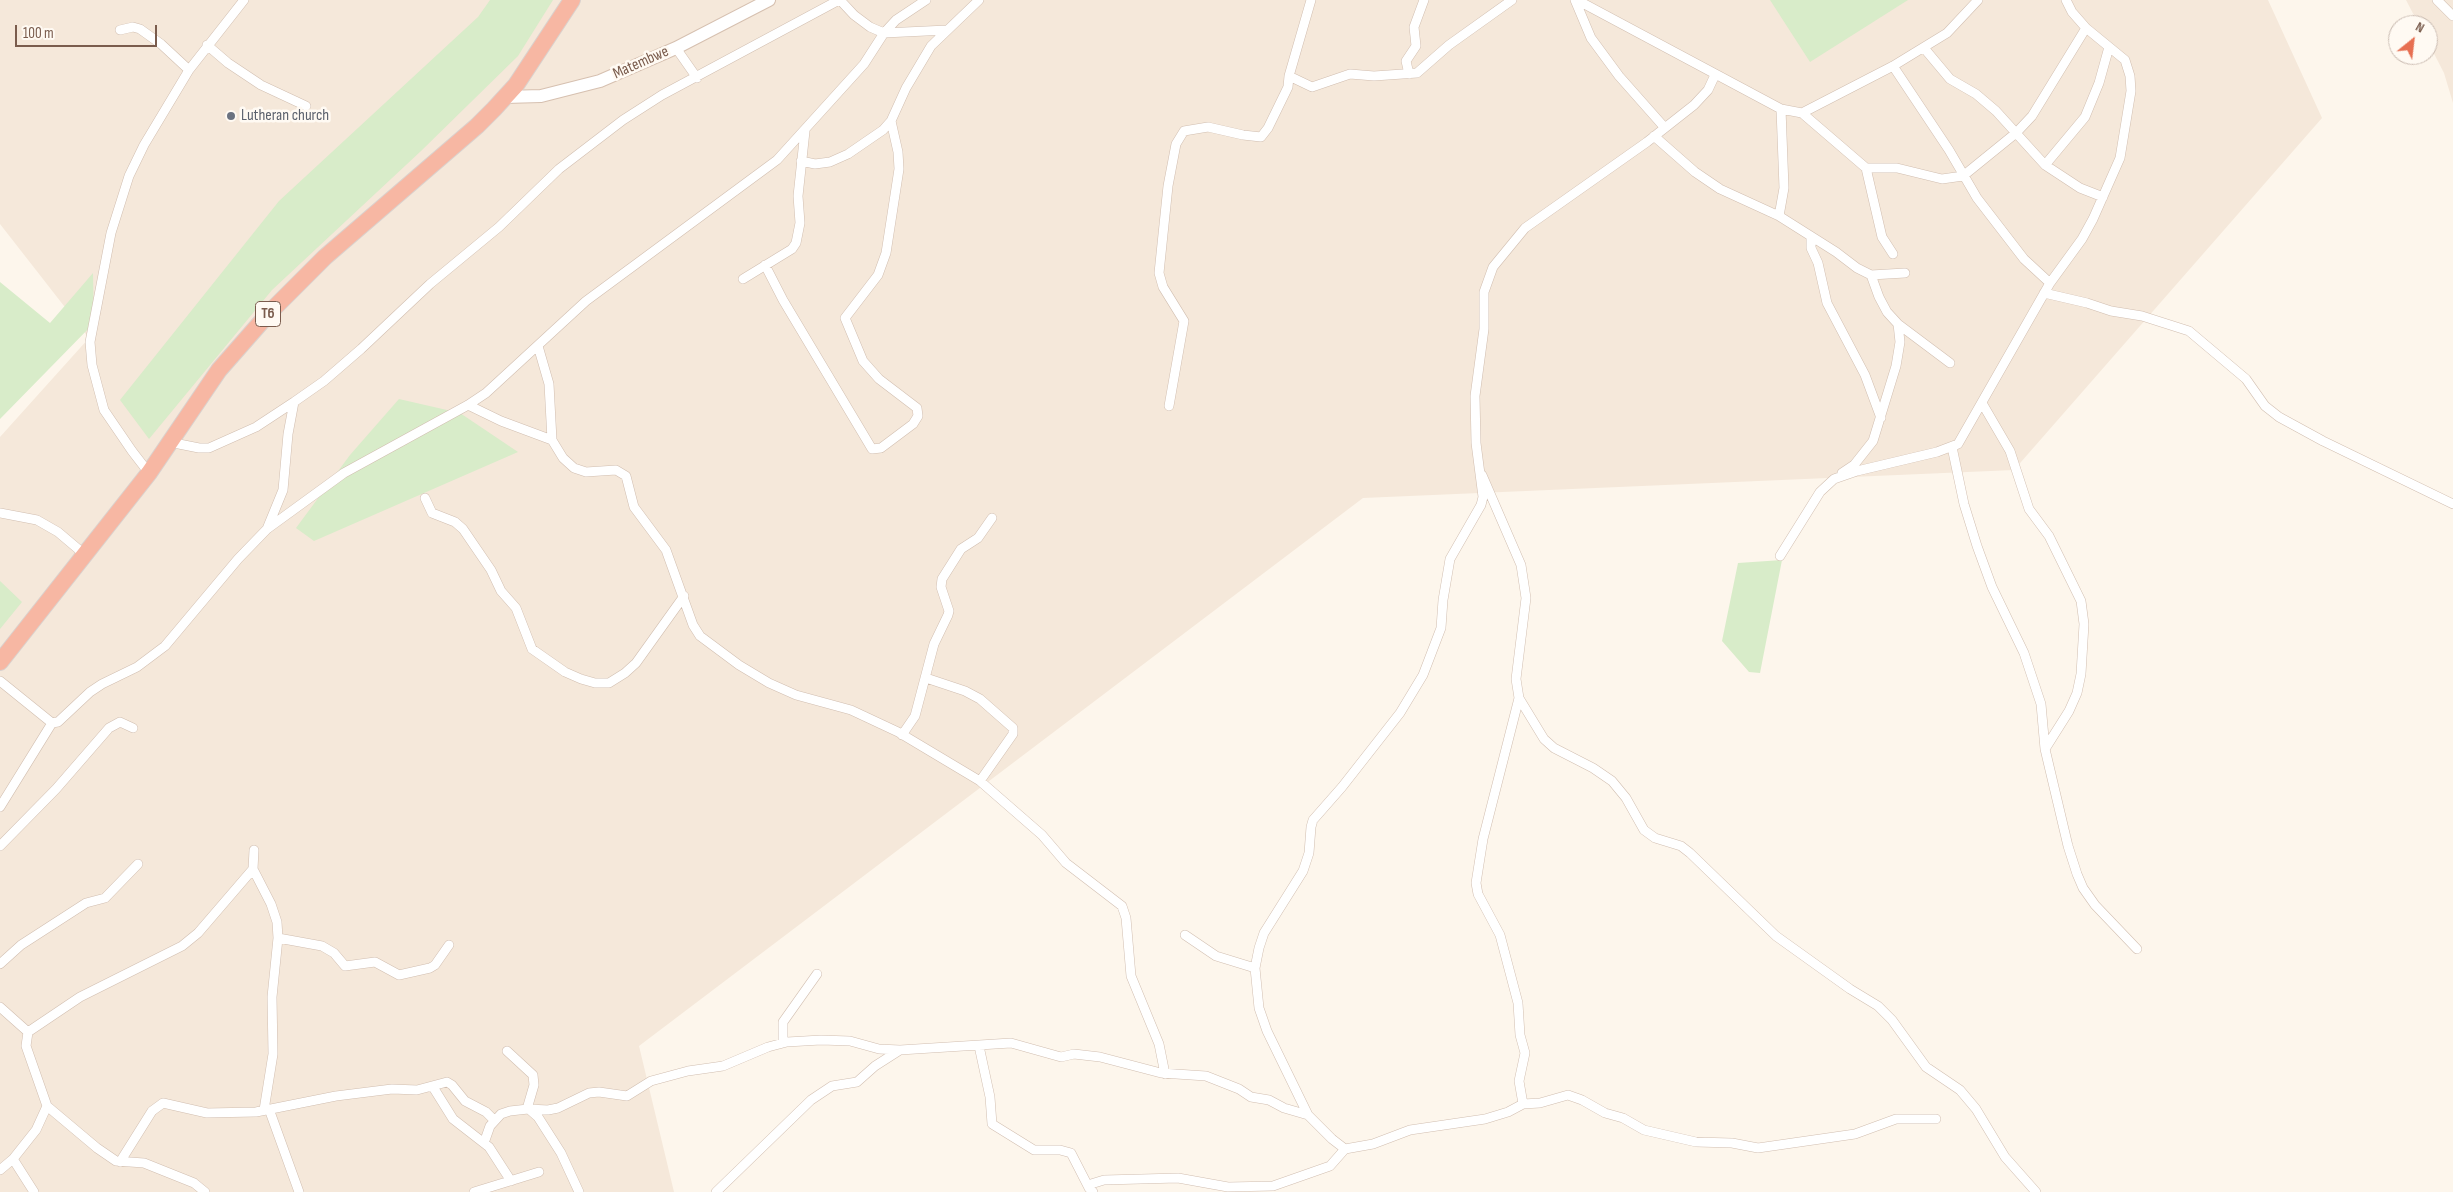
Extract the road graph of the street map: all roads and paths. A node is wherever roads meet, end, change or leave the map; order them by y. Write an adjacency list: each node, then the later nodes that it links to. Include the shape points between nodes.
1 (244, 0): 19 (street)
2 (572, 0): 29 (highway, T6)
3 (769, 0): 21 (main road, Matembwe)
4 (839, 0): 18 (street, via 854,15); 28 (street)
5 (926, 0): 18 (street, via 896,20)
6 (979, 0): 17 (street)
7 (1311, 0): 27 (street)
8 (1424, 0): 25 (street, via 1414,27 1416,46 1406,61)
9 (1512, 0): 25 (street, via 1449,45 1422,70)
10 (1576, 0): 26 (street); 34 (street, via 1591,38)
11 (1978, 0): 22 (street, via 1947,33)
12 (2066, 0): 15 (street)
13 (2438, 0): 14 (street)
14 (2453, 16)
15 (2086, 28): 20 (street); 36 (street, via 2041,103)
16 (120, 30): 24 (street, via 127,27 140,29)
17 (947, 30): 18 (street); 33 (street, via 931,46 918,67)
18 (884, 33): 35 (street, via 864,64)
19 (207, 45): 24 (street); 30 (street, via 261,84)
20 (2109, 46): 39 (street, via 2085,117); 42 (street, via 2128,65 2130,91 2120,158)
21 (676, 48): 28 (street); 29 (main road, Matembwe, via 579,88 542,96)
22 (1924, 48): 23 (street); 36 (street, via 1950,78 1981,98)
23 (1893, 66): 32 (street); 41 (street)
24 (189, 70): 64 (street, via 129,176 111,234 90,342 92,365 104,410)
25 (1409, 74): 27 (street, via 1350,74 1312,87)
26 (1715, 75): 31 (street); 34 (street, via 1703,97)
27 (1289, 76): 58 (street, via 1283,98 1261,137 1208,127 1184,131 1176,144 1159,273 1163,287 1184,321)
28 (697, 78): 55 (street, via 623,120 560,169 346,362)
29 (505, 97): 61 (highway, T6, via 477,126 325,257 270,312 219,370)
30 (306, 106)
31 (1781, 109): 32 (street); 43 (street, via 1784,188)
32 (1802, 113): 40 (street)
33 (891, 121): 38 (street, via 871,140 830,162 815,164); 46 (street, via 899,169 886,253 878,275 845,318 864,361 879,379 916,408 918,416 913,424 881,448 872,449)
34 (1665, 128): 37 (street)
35 (805, 131): 38 (street); 53 (street, via 777,160 586,300)
36 (2016, 134): 39 (street); 41 (street)
37 (1654, 136): 43 (street, via 1720,189); 63 (street, via 1524,228 1492,267 1484,292 1484,329 1475,396)
38 (801, 161): 46 (street, via 799,235 792,248)
39 (2044, 165): 42 (street, via 2080,188)
40 (1866, 168): 41 (street, via 1897,168 1942,178); 45 (street, via 1882,237)
41 (1963, 176): 50 (street, via 2024,258)
42 (2103, 197): 50 (street, via 2082,239)
43 (1779, 216): 44 (street)
44 (1811, 237): 48 (street); 59 (street, via 1811,248 1818,262 1828,303 1865,375)
45 (1894, 254)
46 (765, 265): 49 (street)
47 (1904, 273): 48 (street)
48 (1871, 275): 52 (street, via 1879,298)
49 (743, 279)
50 (2050, 283): 51 (street)
51 (2044, 293): 56 (street); 67 (street, via 2142,316 2189,331 2246,379 2265,406 2279,417 2309,435)
52 (1898, 324): 54 (street); 59 (street, via 1898,358)
53 (538, 346): 57 (street); 60 (street, via 549,384)
54 (1950, 363)
55 (294, 402): 61 (street, via 256,427 209,448); 70 (street, via 283,490)
56 (1982, 403): 62 (street, via 1963,437); 81 (street, via 2010,451 2033,517 2049,536 2080,601 2084,624 2077,693)
57 (468, 405): 60 (street); 70 (street, via 344,473)
58 (1169, 406)
59 (1881, 418): 65 (street, via 1873,441 1864,454)
60 (552, 440): 73 (street, via 574,468 586,472 616,470 626,476 634,507 666,550)
61 (168, 442): 64 (highway, T6)
62 (1952, 447): 65 (street); 81 (street, via 1977,546 1992,587 2024,653 2041,704)
63 (1477, 461): 77 (street, via 1494,506 1514,544 1524,582 1526,598 1516,679); 93 (street, via 1481,505 1450,559 1441,628 1423,675 1400,713 1313,820 1303,871 1264,933)
64 (150, 473): 71 (highway, T6)
65 (1834, 479): 72 (street, via 1820,492)
66 (425, 498): 73 (street, via 432,513 455,522 463,529 501,591 516,608 532,649 581,679 609,683 625,673)
67 (2453, 504)
68 (0, 513): 71 (street, via 37,520 58,532)
69 (992, 518): 75 (street, via 978,538 961,549 942,579 941,587 949,611 934,644)
70 (266, 529): 78 (street, via 165,646 137,667 90,692 58,722)
71 (84, 554): 74 (highway, T6)
72 (1780, 556)
73 (684, 596): 80 (street, via 700,636 739,665 796,695 851,710)
74 (0, 662)
75 (926, 678): 80 (street, via 915,716); 82 (street, via 965,690 1013,728 1013,734)
76 (0, 681): 78 (street)
77 (1519, 698): 103 (street, via 1483,839 1476,883 1478,894 1500,935 1518,1003 1520,1035 1525,1052 1519,1081); 124 (street, via 1544,739 1554,748 1612,781 1644,830 1654,838 1681,846 1776,936 1850,990 1878,1006 1926,1068 1960,1090 1976,1109 2005,1157)
78 (52, 723): 83 (street)
79 (133, 728): 84 (street, via 120,722 109,728)
80 (902, 735): 82 (street)
81 (2045, 750): 91 (street, via 2068,846 2083,888)
82 (980, 781): 101 (street, via 1042,835 1066,863 1100,887 1125,911 1131,976 1159,1044)
83 (0, 807)
84 (0, 846)
85 (254, 850): 87 (street)
86 (138, 864): 92 (street, via 105,898 86,903 21,945)
87 (253, 869): 89 (street, via 274,913); 96 (street, via 198,933 182,946 80,997)
88 (1185, 934): 93 (street, via 1216,956)
89 (278, 938): 90 (street, via 322,946 334,953 345,966 375,962 399,976 435,965); 106 (street)
90 (449, 945)
91 (2137, 949)
92 (0, 964)
93 (1255, 968): 107 (street, via 1259,1008 1267,1031)
94 (817, 974): 97 (street, via 783,1022)
95 (0, 1007): 96 (street)
96 (28, 1032): 104 (street, via 26,1046)
97 (783, 1043): 99 (street, via 840,1041); 105 (street, via 723,1066 652,1081 627,1096 589,1093 558,1108)
98 (979, 1046): 99 (street); 101 (street, via 1010,1043 1060,1057 1074,1054 1100,1057); 117 (street, via 992,1124 1034,1150 1071,1153)
99 (900, 1050): 123 (street, via 857,1082 832,1086 811,1100)
100 (507, 1052): 105 (street, via 533,1075)
101 (1165, 1074): 107 (street, via 1206,1076 1251,1097)
102 (433, 1087): 106 (street, via 336,1096); 109 (street, via 447,1082 452,1084 465,1101); 110 (street, via 453,1119)
103 (1522, 1104): 108 (street, via 1568,1095 1644,1130 1696,1142 1758,1148 1855,1134 1896,1119); 111 (street, via 1485,1119 1410,1130 1373,1144)
104 (47, 1106): 112 (street, via 36,1130); 113 (street, via 97,1148)
105 (528, 1109): 109 (street, via 510,1111); 122 (street, via 538,1117 561,1153)
106 (267, 1110): 113 (street, via 207,1113 160,1104 152,1111); 120 (street)
107 (1308, 1115): 111 (street)
108 (1936, 1119)
109 (494, 1120): 110 (street)
110 (484, 1142): 116 (street)
111 (1345, 1149): 117 (street, via 1330,1166 1272,1186 1228,1187 1168,1178 1104,1180 1093,1182)
112 (13, 1159): 114 (street); 118 (street)
113 (120, 1162): 119 (street, via 144,1163 194,1183)
114 (0, 1170)
115 (539, 1172): 116 (street)
116 (511, 1181): 121 (street)
117 (1091, 1190)
118 (34, 1192)
119 (204, 1192)
120 (299, 1192)
121 (474, 1192)
122 (579, 1192)
123 (716, 1192)
124 (2036, 1192)

